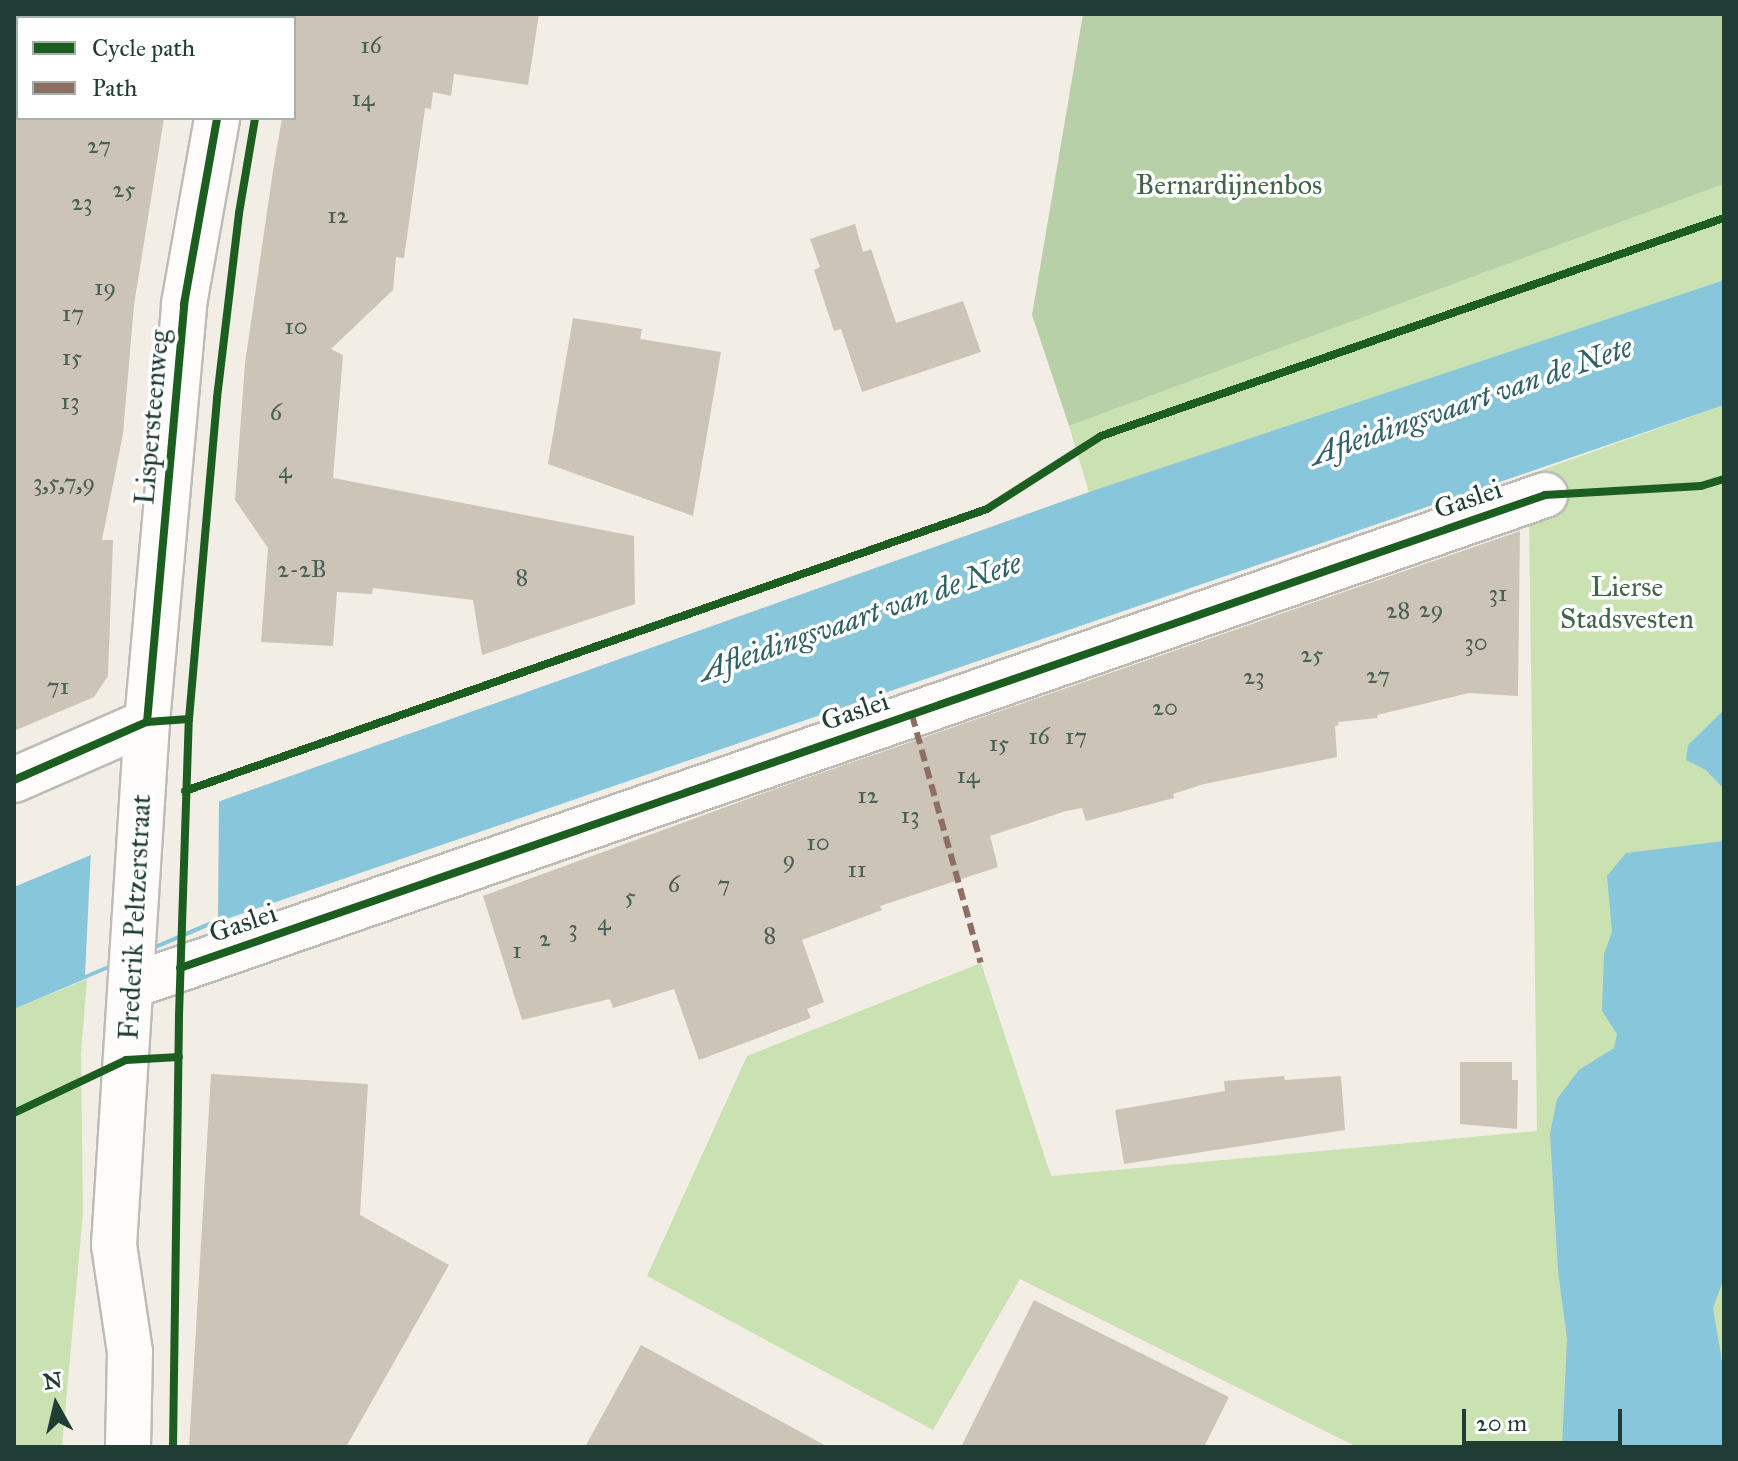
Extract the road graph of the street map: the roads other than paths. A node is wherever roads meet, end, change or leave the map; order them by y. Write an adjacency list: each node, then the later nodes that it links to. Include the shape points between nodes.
1 (217, 120): 3 (street, Lispersteenweg, via 184,304)
2 (1545, 495): 5 (street, Gaslei)
3 (147, 722): 4 (street); 5 (street, Frederik Peltzerstraat)
4 (14, 780)
5 (132, 974): 6 (street, Frederik Peltzerstraat, via 114,1245 130,1352)
6 (128, 1447)

